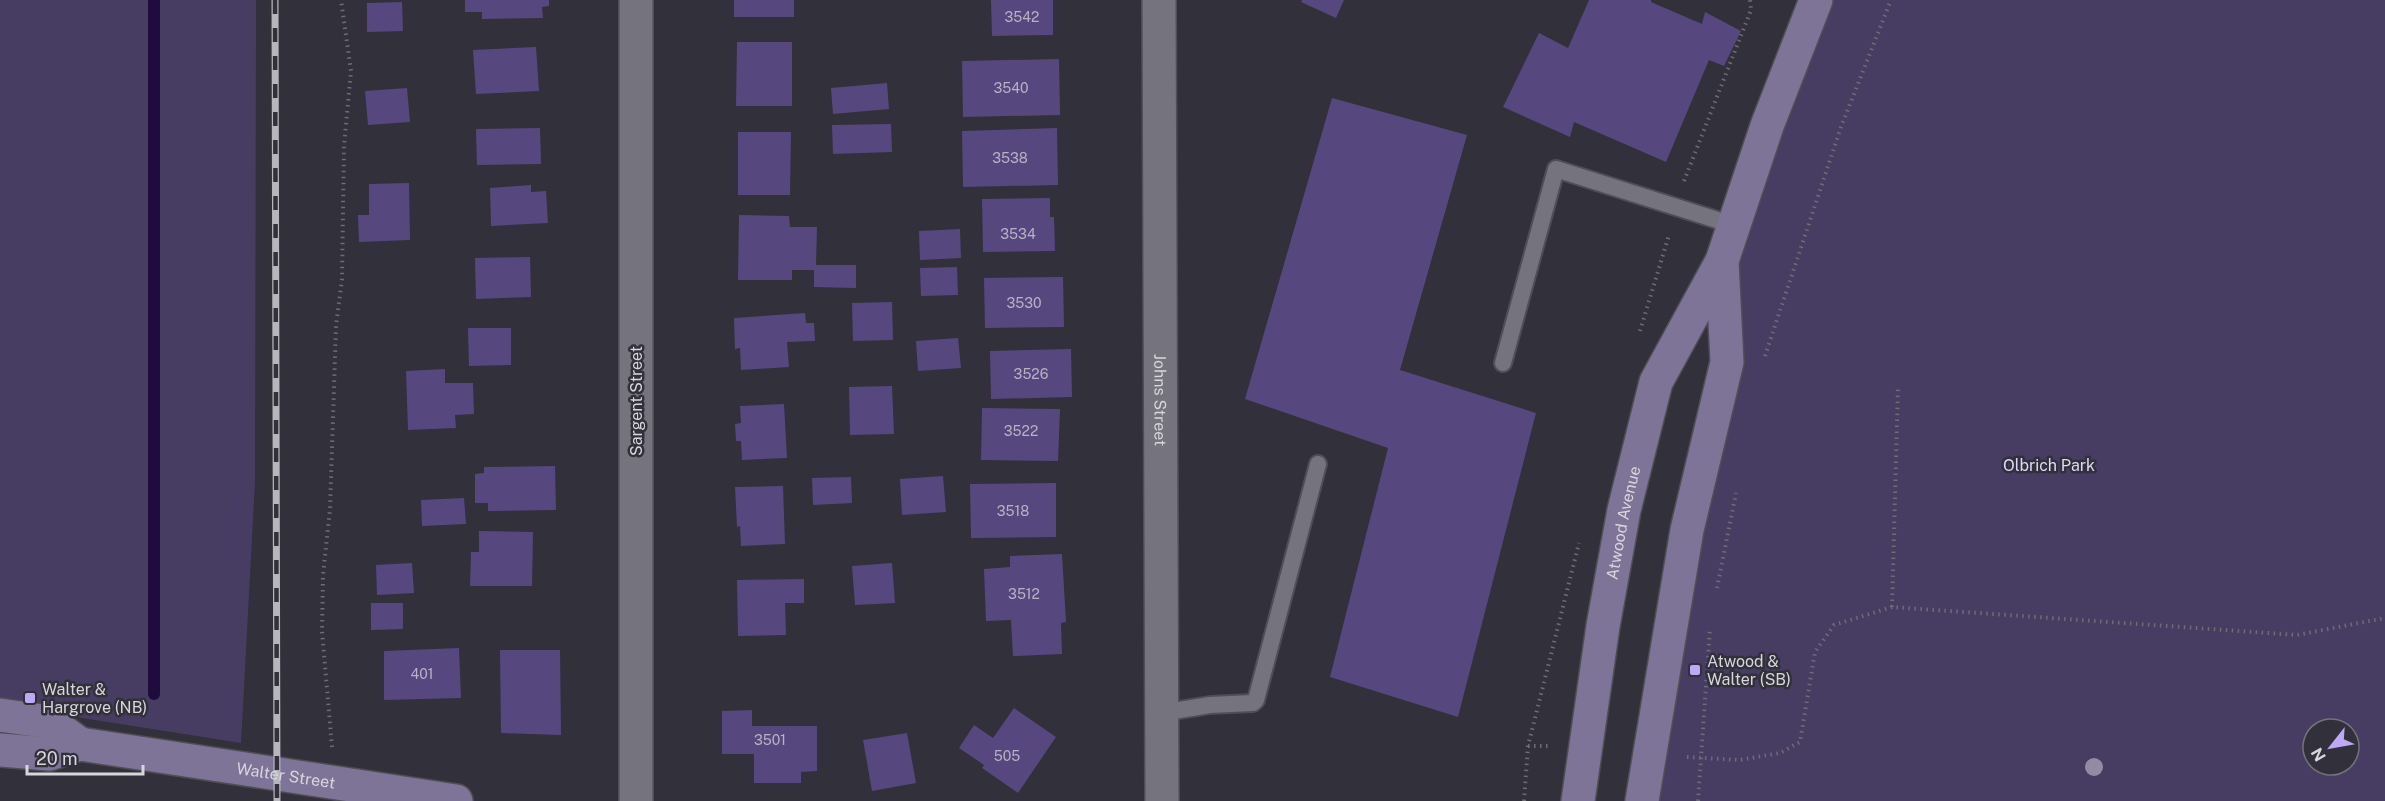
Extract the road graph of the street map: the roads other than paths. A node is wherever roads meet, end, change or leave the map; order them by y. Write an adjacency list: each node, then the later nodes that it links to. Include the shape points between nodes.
1 (636, 0): 13 (street, Sargent Street)
2 (1159, 0): 8 (street, Johns Street)
3 (1816, 0): 4 (street, Atwood Avenue)
4 (1733, 225): 5 (street, Atwood Avenue); 6 (lane, via 1556,169)
5 (1722, 261): 15 (street, Atwood Avenue, via 1656,382 1622,522); 16 (street, Atwood Avenue, via 1727,362 1687,530)
6 (1503, 363)
7 (1318, 464): 8 (lane, via 1256,700)
8 (1161, 713): 14 (street, Johns Street)
9 (0, 715): 10 (street, Walter Street, via 50,722)
10 (80, 744): 11 (street, Walter Street, via 49,754); 12 (street, Walter Street)
11 (0, 750)
12 (456, 801)
13 (636, 801)
14 (1162, 801)
15 (1578, 801)
16 (1642, 801)

